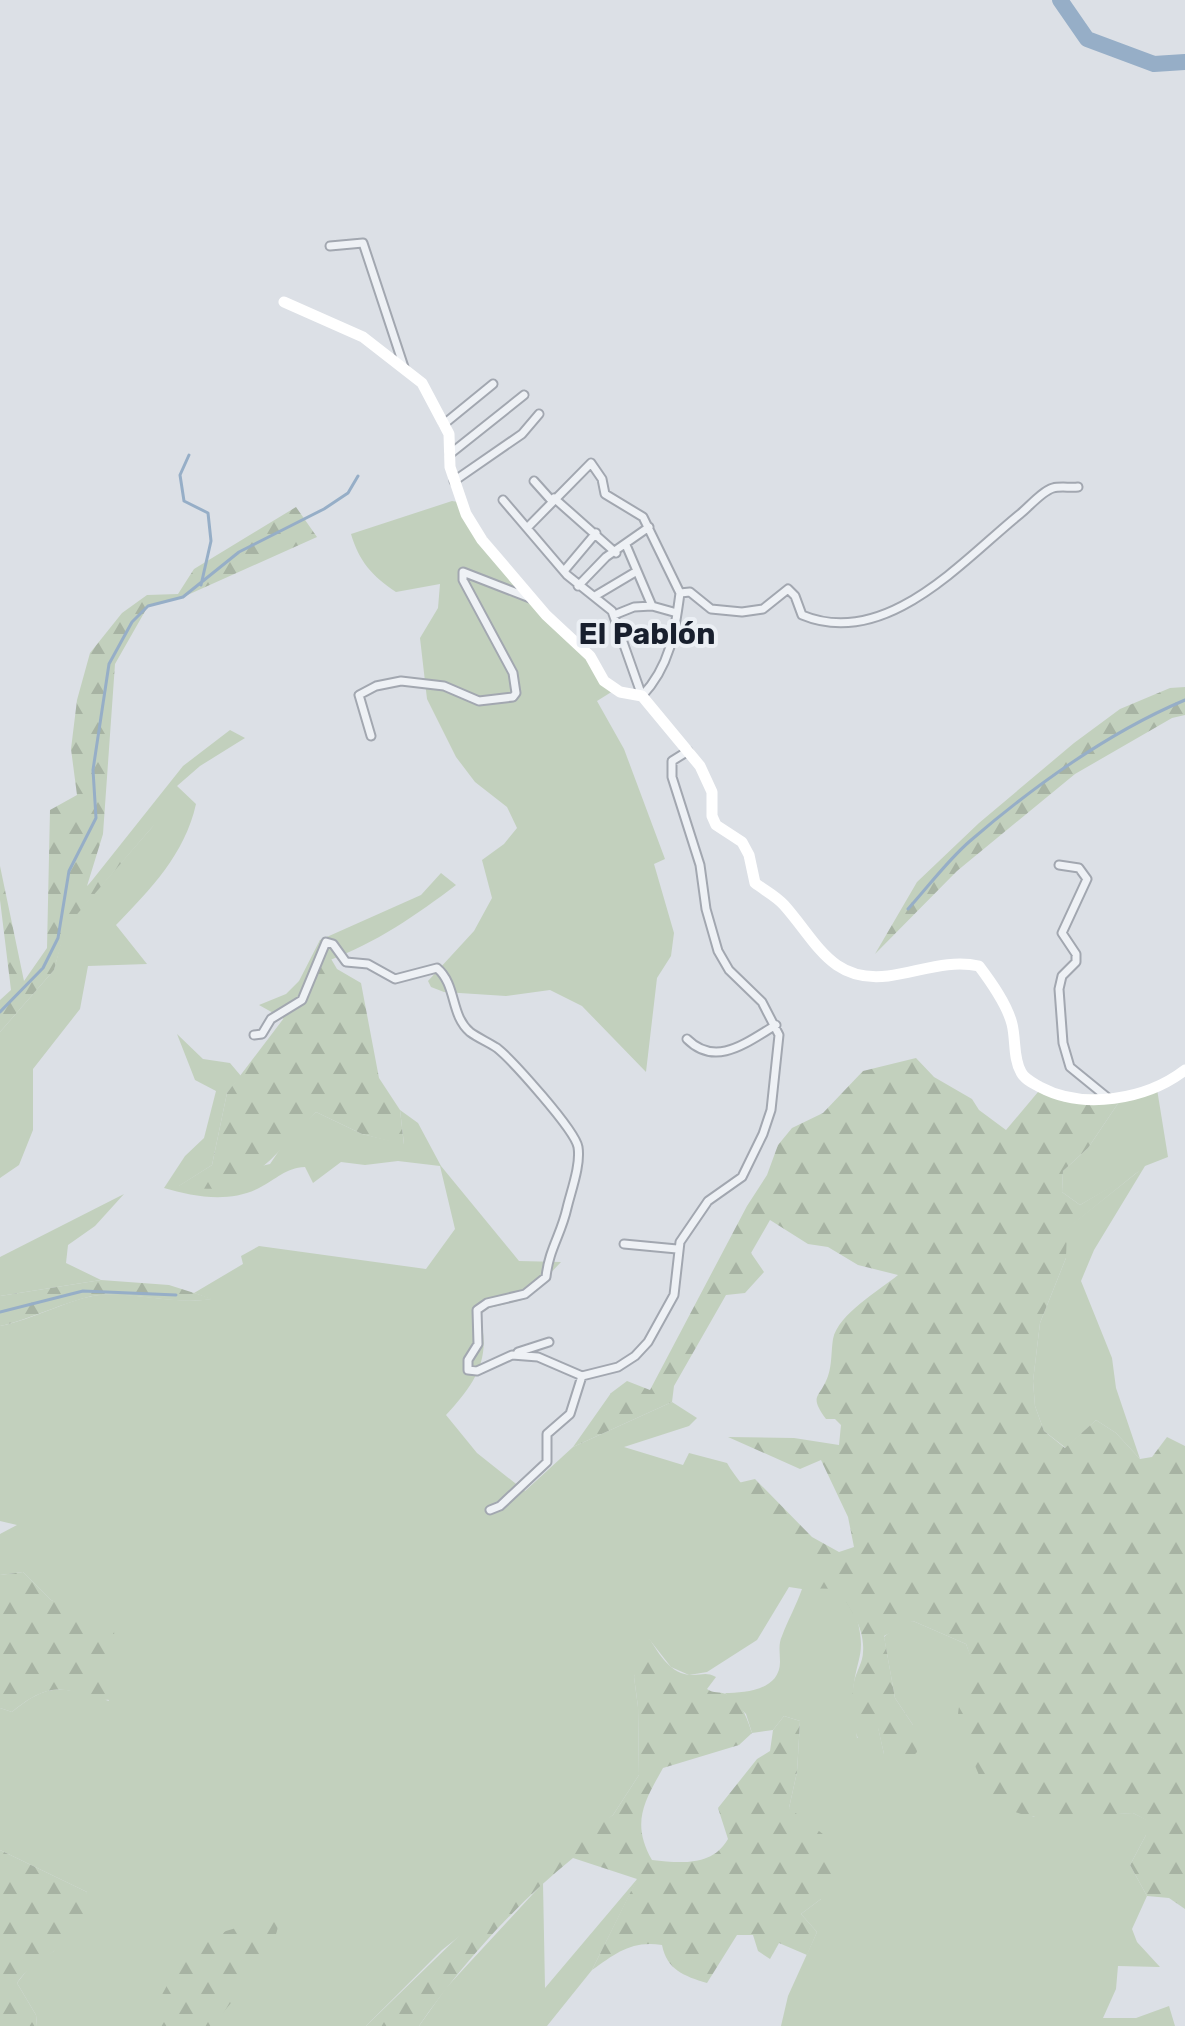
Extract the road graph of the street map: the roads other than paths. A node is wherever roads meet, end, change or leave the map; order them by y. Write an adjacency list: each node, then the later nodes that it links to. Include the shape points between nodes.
1 (330, 246): 3 (street, via 363,243)
2 (284, 302): 3 (street, via 363,337)
3 (406, 373): 7 (street, via 431,395)
4 (493, 384): 7 (street)
5 (524, 395): 8 (street)
6 (539, 414): 9 (street, via 522,434)
7 (444, 424): 8 (street)
8 (448, 456): 9 (street)
9 (454, 481): 24 (street, via 482,540)
10 (534, 481): 12 (street)
11 (1078, 487): 22 (street, via 1052,488 949,579 909,603 857,621 802,615 788,589 763,609 742,612 711,609 690,592)
12 (552, 499): 14 (street, via 591,463 605,494 634,510); 15 (street); 16 (street)
13 (503, 500): 15 (street)
14 (649, 527): 17 (street); 22 (street)
15 (527, 528): 19 (street)
16 (596, 533): 18 (street); 19 (street)
17 (626, 545): 18 (street); 20 (street)
18 (616, 553): 21 (street)
19 (564, 571): 21 (street)
20 (637, 571): 23 (street); 25 (street)
21 (578, 586): 23 (street)
22 (680, 593): 26 (street)
23 (595, 596): 27 (street)
24 (532, 599): 28 (street, via 590,656 604,681 620,692); 29 (street, via 463,572 513,673 516,693 486,701 424,682 376,686 359,695)
25 (652, 606): 26 (street); 27 (street)
26 (677, 613): 28 (street, via 672,648 657,680)
27 (614, 615): 28 (street)
28 (642, 696): 30 (street)
29 (371, 736)
30 (688, 751): 32 (street, via 672,761 672,777 700,865 718,951); 36 (street, via 712,792 716,825 742,842 755,883 781,902 832,962 868,978 946,963 979,966 1012,1022 1023,1076 1060,1096)
31 (1059, 865): 36 (street, via 1079,868 1087,879 1062,933 1076,954 1059,989 1063,1043 1070,1067)
32 (776, 1025): 34 (street, via 722,1053 703,1052); 38 (street, via 779,1046 771,1110 755,1154 742,1177 708,1201)
33 (254, 1035): 40 (street, via 302,1000 326,942 333,944 340,959 368,964 395,979 437,968 452,991 461,1022 498,1049 565,1121 578,1147 578,1160 560,1235 548,1253 546,1277 525,1294 477,1310 478,1344 468,1370)
34 (687, 1039)
35 (1185, 1070): 36 (street, via 1157,1088)
36 (1108, 1098)
37 (624, 1244): 38 (street)
38 (677, 1249): 41 (street, via 674,1295 648,1342 618,1367)
39 (549, 1342): 40 (street)
40 (512, 1355): 41 (street, via 538,1357)
41 (582, 1376): 42 (street, via 570,1414 547,1434 547,1462)
42 (490, 1510)

